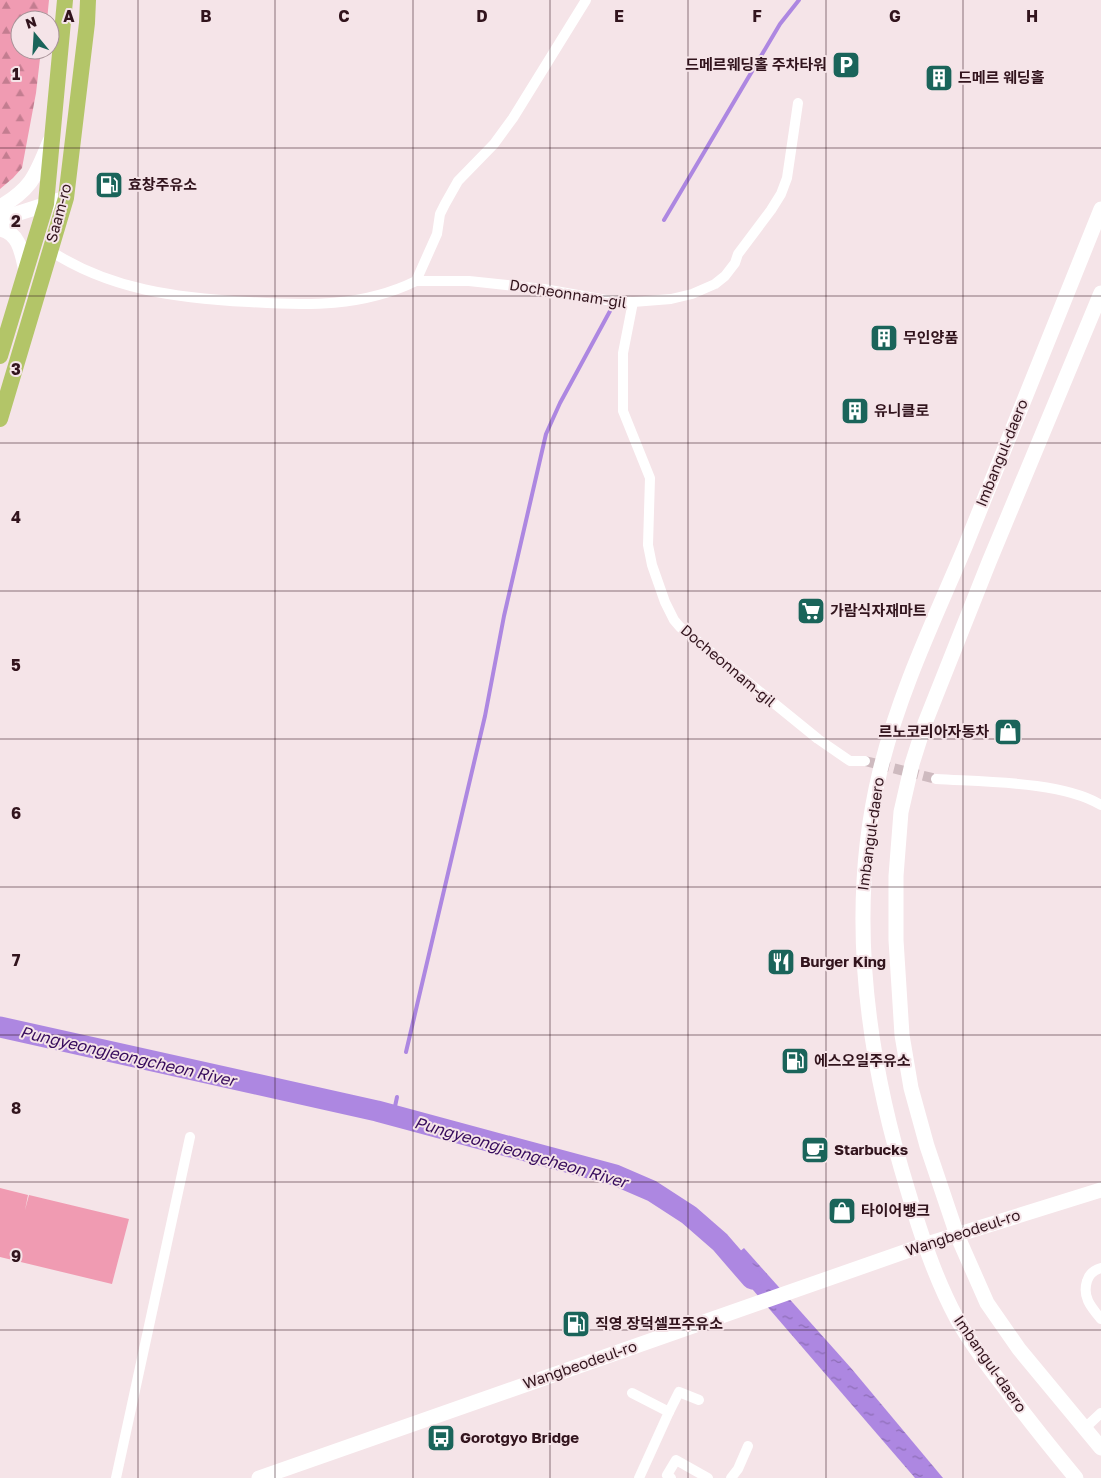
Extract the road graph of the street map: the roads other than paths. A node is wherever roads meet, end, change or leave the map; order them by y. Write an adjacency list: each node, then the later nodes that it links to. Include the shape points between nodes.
1 (65, 0): 5 (main road, Saam-ro)
2 (88, 0): 6 (main road, Saam-ro, via 88,23)
3 (586, 0): 14 (street, via 513,118 494,144 458,181 442,209 436,234)
4 (798, 103): 16 (street, via 787,178 781,194 725,276 692,294)
5 (54, 132): 7 (main road, Saam-ro); 8 (main road, via 34,179 25,190)
6 (66, 198): 7 (main road); 12 (main road, Saam-ro)
7 (46, 204): 10 (main road); 13 (main road, Saam-ro)
8 (0, 207)
9 (1101, 209): 25 (main road, Imbangul-daero, via 914,668 880,771 869,826 862,920 871,1033 879,1086)
10 (0, 218)
11 (0, 228): 13 (main road, via 16,240)
12 (49, 250): 14 (street, Docheonnam-gil, via 70,264 124,285 196,299 328,304 391,293); 18 (main road, Saam-ro)
13 (26, 271): 17 (main road, Saam-ro)
14 (416, 281): 16 (street, Docheonnam-gil, via 469,281)
15 (1101, 293): 24 (main road, Imbangul-daero, via 988,562 925,723 901,812 896,922 902,1035 919,1118)
16 (633, 302): 19 (street, Docheonnam-gil, via 623,353 623,411 650,478 648,545 652,566 670,611 680,627 818,739 850,761)
17 (0, 356)
18 (0, 419)
19 (865, 761)
20 (936, 779): 21 (street, via 1054,789)
21 (1101, 805)
22 (190, 1136): 35 (street)
23 (1101, 1190): 24 (main road, Wangbeodeul-ro)
24 (957, 1235): 25 (main road, Wangbeodeul-ro); 32 (main road, Imbangul-daero, via 987,1303 1019,1349)
25 (924, 1245): 36 (main road, Wangbeodeul-ro); 41 (main road, Imbangul-daero, via 962,1327 986,1363)
26 (1101, 1268): 27 (street, via 1089,1275 1085,1287 1085,1297)
27 (1101, 1319)
28 (632, 1392): 30 (street)
29 (699, 1400): 30 (street, via 679,1392)
30 (669, 1412): 37 (street)
31 (1101, 1413): 32 (street)
32 (1085, 1428): 34 (main road, Imbangul-daero)
33 (748, 1446): 40 (street)
34 (1101, 1448)
35 (116, 1478)
36 (259, 1478)
37 (639, 1478)
38 (671, 1478): 39 (street, via 667,1476 676,1460)
39 (708, 1478)
40 (731, 1478)
41 (1076, 1478)

